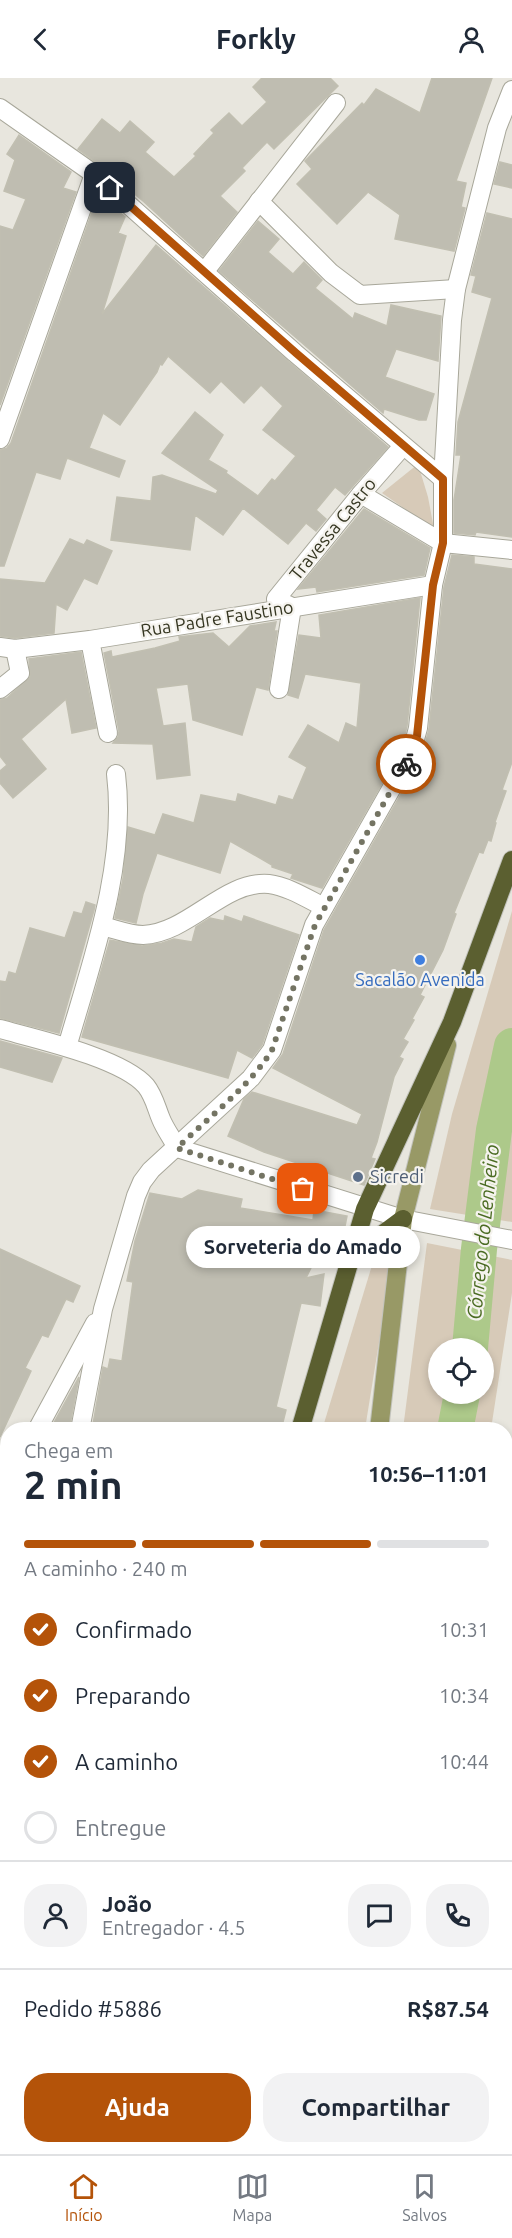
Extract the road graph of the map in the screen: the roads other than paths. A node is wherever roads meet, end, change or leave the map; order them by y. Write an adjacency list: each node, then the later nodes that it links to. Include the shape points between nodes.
1 (512, 90): 7 (street, via 497,128)
2 (336, 103): 5 (street)
3 (0, 108): 4 (street)
4 (94, 174): 6 (street); 8 (street)
5 (259, 201): 6 (street); 7 (street, via 331,273 360,295)
6 (205, 271): 9 (street)
7 (456, 289): 10 (street)
8 (0, 439)
9 (403, 446): 10 (street); 11 (street, Travessa Castro)
10 (443, 479): 12 (street)
11 (361, 494): 12 (street); 15 (street, Travessa Castro, via 276,598)
12 (443, 543): 13 (street); 14 (street)
13 (512, 550)
14 (433, 585): 15 (street, Rua Padre Faustino); 23 (street, via 418,728 411,754)
15 (292, 607): 16 (street, Rua Padre Faustino); 19 (street)
16 (90, 640): 17 (street, Rua Padre Faustino); 20 (street)
17 (7, 648): 18 (street, via 20,673)
18 (0, 689)
19 (279, 689)
20 (108, 733)
21 (116, 774): 24 (street, via 116,846)
22 (512, 860): 25 (highway)
23 (324, 907): 24 (street, via 278,886 263,884 243,887 160,932 138,935); 28 (street, via 267,1059)
24 (102, 926): 27 (street)
25 (452, 1022): 29 (highway); 30 (main road)
26 (0, 1029): 27 (street)
27 (67, 1047): 28 (street, via 114,1066 144,1084)
28 (177, 1148): 29 (street); 33 (street, via 151,1170 140,1186)
29 (365, 1209): 30 (street); 32 (highway)
30 (406, 1220): 31 (street); 32 (highway); 37 (main road)
31 (506, 1239)
32 (352, 1257): 36 (highway)
33 (103, 1309): 34 (street); 35 (street)
34 (41, 1422)
35 (82, 1422)
36 (302, 1422)
37 (380, 1422)

